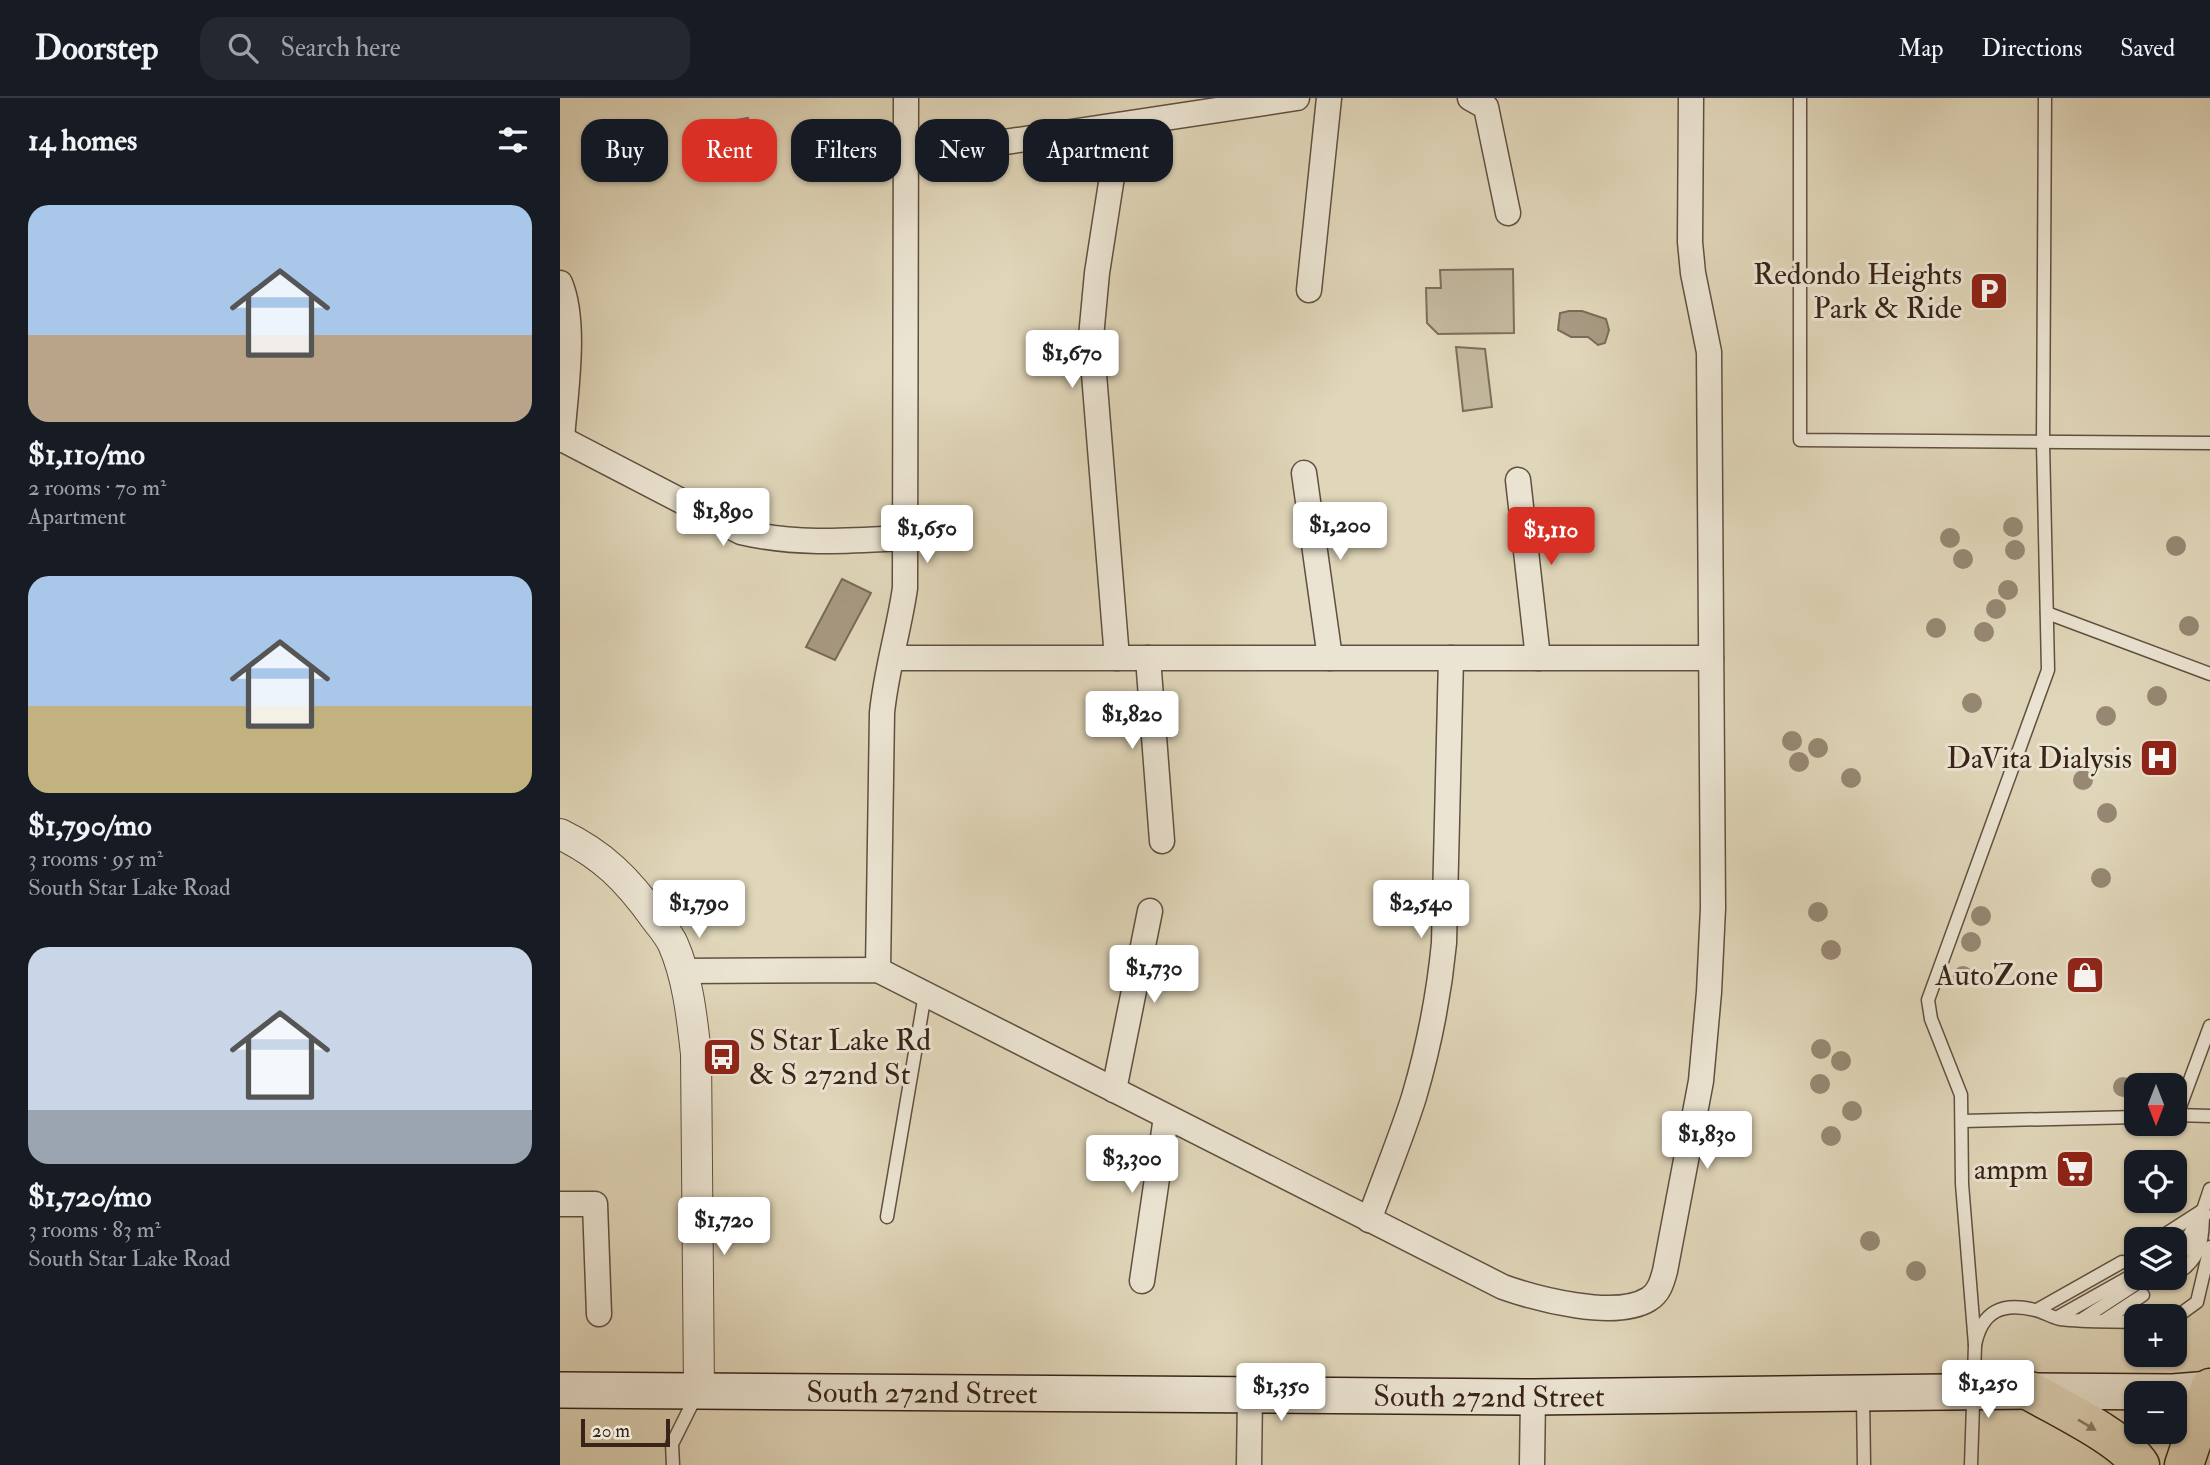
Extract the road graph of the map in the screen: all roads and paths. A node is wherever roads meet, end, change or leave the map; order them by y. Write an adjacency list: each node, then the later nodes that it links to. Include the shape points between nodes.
1 (906, 98): 11 (street)
2 (1297, 98): 8 (street)
3 (1329, 98): 15 (street)
4 (1470, 98): 13 (street, via 1486,107)
5 (1690, 98): 29 (street, via 1690,242 1709,352)
6 (1800, 98): 17 (lane, via 1800,440)
7 (2045, 98): 17 (lane)
8 (1183, 106): 9 (street)
9 (1140, 119)
10 (1023, 139): 11 (street)
11 (905, 157): 21 (street)
12 (1111, 182): 24 (street, via 1091,337)
13 (1508, 213)
14 (560, 283): 16 (street, via 566,297 568,339)
15 (1309, 290)
16 (561, 439): 21 (street, via 741,531 791,541)
17 (2043, 443): 18 (lane); 22 (lane)
18 (2210, 443)
19 (1304, 473): 26 (street)
20 (1518, 480): 28 (street)
21 (904, 538): 23 (street, via 905,588)
22 (2047, 613): 30 (lane); 44 (lane, via 2048,670 1928,1000 1931,1020 1961,1095)
23 (892, 658): 24 (street); 34 (street, via 882,713)
24 (1117, 658): 25 (street)
25 (1148, 658): 26 (street); 32 (street)
26 (1331, 658): 27 (street)
27 (1451, 658): 28 (street); 49 (street, via 1440,983 1413,1099)
28 (1538, 658): 29 (street)
29 (1711, 658): 49 (street, via 1713,908 1707,1017 1701,1080 1665,1271 1657,1292 1639,1303 1622,1306 1546,1300 1503,1287)
30 (2210, 674)
31 (560, 834): 35 (street, via 610,865 634,889 672,943)
32 (1162, 841)
33 (1150, 911): 39 (street)
34 (878, 970): 35 (street); 36 (street)
35 (682, 971): 71 (street, via 696,1054)
36 (925, 994): 39 (street); 48 (lane)
37 (2210, 1026): 38 (lane)
38 (2188, 1084)
39 (1114, 1090): 42 (street)
40 (2188, 1115): 41 (lane)
41 (2210, 1116)
42 (1166, 1117): 49 (street); 57 (street)
43 (2124, 1117): 44 (lane)
44 (1963, 1121): 68 (lane, via 1962,1184)
45 (2210, 1189): 47 (lane)
46 (560, 1204): 63 (street, via 595,1204)
47 (2203, 1210): 50 (lane); 51 (lane); 52 (lane); 54 (lane, via 2193,1245); 56 (lane, via 2203,1240)
48 (887, 1217)
49 (1369, 1220)
50 (2177, 1227)
51 (2210, 1228)
52 (2187, 1238)
53 (2210, 1247): 61 (lane, via 2197,1302)
54 (2187, 1249)
55 (2122, 1262): 62 (lane)
56 (2187, 1266)
57 (1142, 1281)
58 (2125, 1290): 64 (lane)
59 (2129, 1290): 65 (lane)
60 (2132, 1290): 66 (lane)
61 (2187, 1309)
62 (2037, 1310): 64 (lane); 68 (lane, via 2013,1306 1993,1312 1978,1327)
63 (599, 1314)
64 (2057, 1318): 65 (lane)
65 (2081, 1320): 66 (lane)
66 (2103, 1321): 67 (lane)
67 (2124, 1322)
68 (1975, 1345): 74 (lane)
69 (2210, 1389): 72 (main road, South 272nd Street); 83 (main road)
70 (560, 1390): 71 (main road, South 272nd Street)
71 (699, 1391): 75 (main road, South 272nd Street); 77 (lane, via 672,1444)
72 (2030, 1391): 74 (main road, South 272nd Street); 82 (main road, one-way to 82, via 2113,1440)
73 (1863, 1392): 74 (main road, South 272nd Street); 76 (main road, South 272nd Street); 80 (lane)
74 (1973, 1392): 81 (lane)
75 (1250, 1395): 76 (main road, South 272nd Street); 78 (street)
76 (1532, 1397): 79 (street)
77 (673, 1465)
78 (1249, 1465)
79 (1532, 1465)
80 (1864, 1465)
81 (1971, 1465)
82 (2140, 1465)
83 (2183, 1465)

